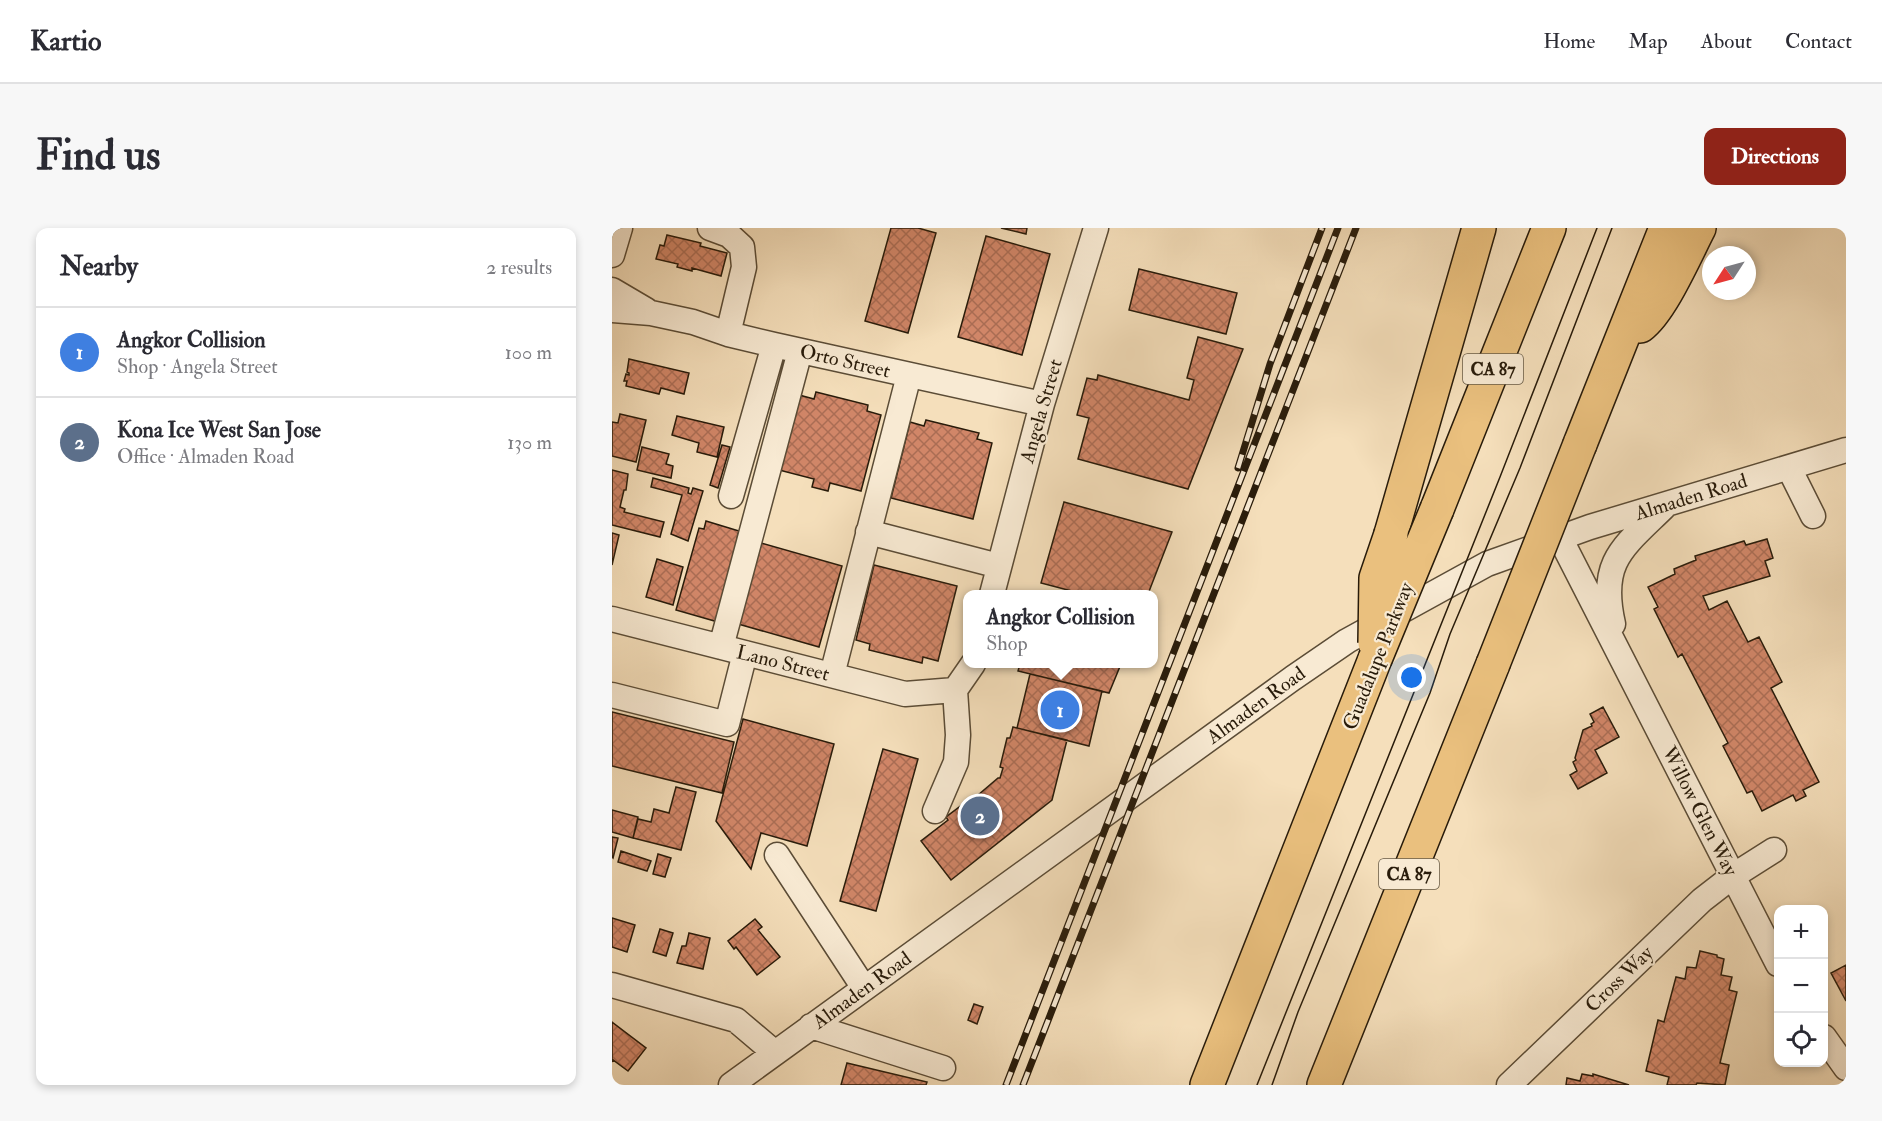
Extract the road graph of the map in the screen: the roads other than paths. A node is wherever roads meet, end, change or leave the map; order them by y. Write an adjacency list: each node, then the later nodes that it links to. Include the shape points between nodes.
1 (620, 228): 8 (street)
2 (710, 228): 12 (street, via 729,235 742,247 744,267)
3 (1096, 228): 17 (street, Angela Street)
4 (1479, 228): 31 (highway, bridge, via 1376,578)
5 (1549, 228): 31 (highway, Guadalupe Parkway / CA 87, bridge)
6 (1666, 228): 13 (highway, CA 87)
7 (1699, 228): 13 (highway, via 1647,321)
8 (612, 255)
9 (612, 290): 11 (street, Orto Street)
10 (612, 309): 11 (street, Orto Street)
11 (651, 313): 12 (street, Orto Street)
12 (728, 334): 14 (street, Orto Street)
13 (1622, 340): 50 (highway, CA 87, bridge)
14 (774, 345): 15 (street, Orto Street); 20 (street)
15 (800, 351): 16 (street, Orto Street); 28 (street)
16 (909, 375): 17 (street, Orto Street); 23 (street)
17 (1042, 404): 25 (street, Angela Street)
18 (1846, 450): 19 (street, Almaden Road)
19 (1789, 468): 21 (street, Almaden Road); 22 (street)
20 (731, 496)
21 (1667, 505): 24 (street, Almaden Road); 30 (street, Willow Glen Way, via 1631,538 1613,564 1608,591 1610,611)
22 (1813, 516)
23 (868, 532): 25 (street); 33 (street)
24 (1560, 538): 30 (street, Willow Glen Way); 42 (street, Almaden Road, via 1487,564 1347,641)
25 (999, 566): 26 (street, Angela Street)
26 (993, 590)
27 (612, 619): 28 (street, Lano Street)
28 (721, 647): 29 (street, Lano Street)
29 (745, 653): 33 (street, Lano Street); 35 (street, via 727,724)
30 (1623, 657): 39 (street, Willow Glen Way)
31 (1375, 659): 49 (highway, Guadalupe Parkway / CA 87)
32 (970, 668): 34 (street)
33 (832, 675): 34 (street, Lano Street, via 905,694)
34 (955, 690): 36 (street, via 956,762)
35 (612, 694)
36 (935, 811)
37 (1774, 850): 39 (street, Cross Way)
38 (777, 855): 42 (street)
39 (1732, 876): 40 (street, Willow Glen Way); 51 (street, Cross Way, via 1702,900)
40 (1776, 959)
41 (612, 985): 45 (street, via 735,1020)
42 (864, 988): 43 (street, Almaden Road)
43 (812, 1026): 45 (street, Almaden Road); 47 (street)
44 (1828, 1042): 46 (street)
45 (775, 1053): 48 (street, Almaden Road)
46 (1845, 1065)
47 (943, 1068)
48 (731, 1085)
49 (1207, 1085)
50 (1324, 1085)
51 (1509, 1085)

